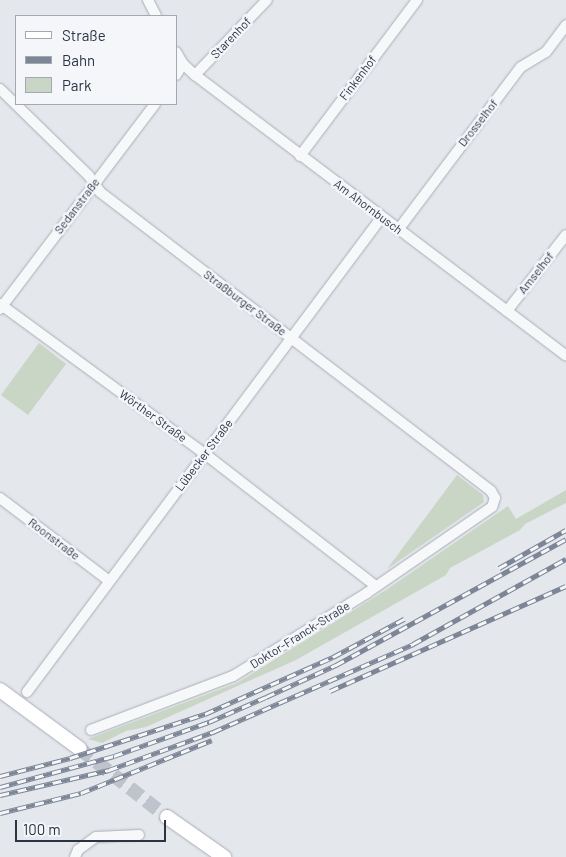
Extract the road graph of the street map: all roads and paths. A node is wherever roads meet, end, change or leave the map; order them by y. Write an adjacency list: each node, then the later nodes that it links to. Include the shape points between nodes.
1 (148, 0): 4 (street)
2 (267, 0): 9 (street, Starenhof)
3 (417, 0): 14 (street, Finkenhof)
4 (156, 15)
5 (566, 25): 17 (street, Drosselhof, via 546,52 521,67)
6 (178, 55): 7 (street, Am Ahornbusch)
7 (183, 64): 8 (street); 9 (street, Am Ahornbusch)
8 (178, 72)
9 (195, 75): 14 (street, Am Ahornbusch)
10 (0, 89): 11 (street, Straßburger Straße)
11 (15, 104)
12 (16, 105): 15 (street, Straßburger Straße)
13 (154, 105): 15 (street, Sedanstraße)
14 (300, 156): 16 (street, Am Ahornbusch)
15 (94, 184): 19 (street, Sedanstraße); 21 (street, Straßburger Straße, via 100,192)
16 (381, 218): 17 (street, Am Ahornbusch); 21 (street, Lübecker Straße)
17 (398, 230): 20 (street, Am Ahornbusch)
18 (566, 235): 20 (street, Amselhof)
19 (1, 306): 23 (street, Wörther Straße)
20 (507, 312): 22 (street, Am Ahornbusch)
21 (292, 339): 23 (street, Lübecker Straße); 25 (street, Straßburger Straße, via 491,490 495,498)
22 (566, 356)
23 (205, 454): 26 (street, Lübecker Straße); 27 (street, Wörther Straße)
24 (0, 498): 26 (street, Roonstraße)
25 (492, 507): 27 (street, Doktor-Franck-Straße)
26 (108, 580): 29 (street, Lübecker Straße)
27 (376, 586): 30 (street, Doktor-Franck-Straße, via 233,676)
28 (0, 690): 31 (main road)
29 (26, 692)
30 (91, 730)
31 (80, 749)
32 (167, 817): 35 (main road)
33 (139, 835): 34 (street, via 96,837 78,850)
34 (76, 857)
35 (224, 857)

